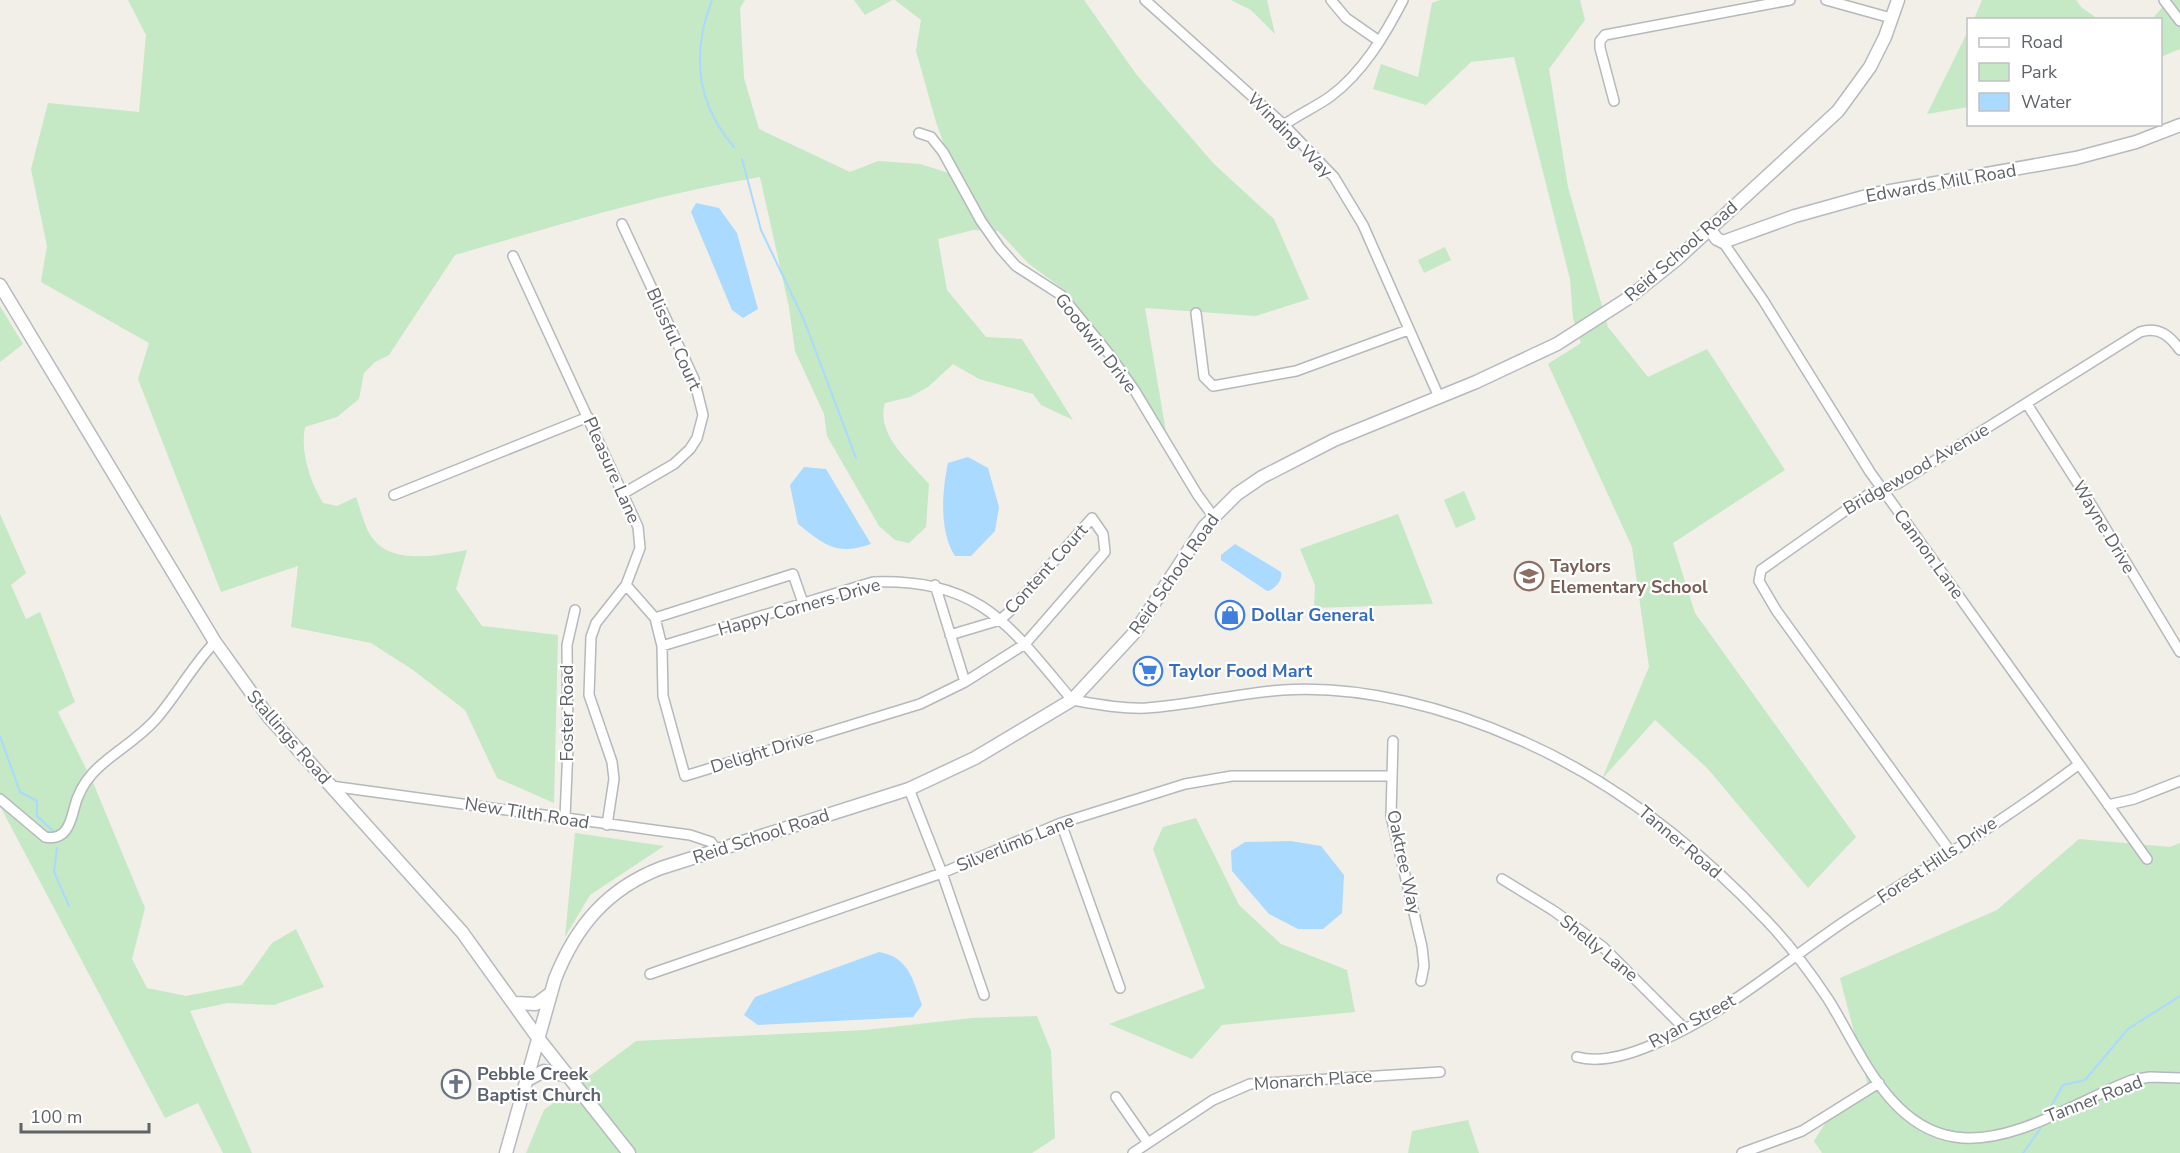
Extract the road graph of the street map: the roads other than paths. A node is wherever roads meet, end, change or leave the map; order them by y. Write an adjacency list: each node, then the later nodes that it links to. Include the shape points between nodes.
1 (1145, 0): 12 (street, Winding Way)
2 (1331, 0): 10 (street, via 1346,18)
3 (1403, 0): 10 (street)
4 (1790, 0): 11 (street, via 1605,35 1600,48)
5 (1826, 0): 8 (street)
6 (1898, 0): 8 (street, Reid School Road)
7 (2164, 0): 9 (street)
8 (1891, 18): 16 (street, Reid School Road, via 1870,67 1838,111)
9 (2180, 21)
10 (1378, 41): 12 (street, via 1341,88)
11 (1614, 101)
12 (1284, 125): 21 (street, Winding Way, via 1323,164 1347,198 1363,225)
13 (2180, 125): 17 (street, Edwards Mill Road, via 2136,142 2066,160 1874,194)
14 (919, 133): 29 (street, Goodwin Drive, via 931,137 944,152 981,221 1005,254 1016,266 1061,295 1108,354)
15 (622, 224): 27 (street, Blissful Court, via 694,379 703,415 690,449 674,464)
16 (1709, 229): 17 (street); 23 (street, Reid School Road, via 1676,260 1589,326 1519,363)
17 (1723, 242): 26 (street, Cannon Lane)
18 (513, 256): 25 (street, Pleasure Lane)
19 (0, 285): 37 (street, Stallings Road)
20 (1196, 313): 21 (street, via 1204,377 1213,386 1296,371)
21 (1408, 330): 23 (street, Winding Way)
22 (2180, 350): 24 (street, Bridgewood Avenue, via 2164,333 2140,332)
23 (1439, 397): 29 (street, Reid School Road, via 1334,440 1281,467 1237,494)
24 (2026, 404): 26 (street, Bridgewood Avenue, via 1899,483); 40 (street, Wayne Drive)
25 (588, 417): 27 (street, Pleasure Lane); 28 (street)
26 (1883, 489): 44 (street, Cannon Lane); 55 (street, Bridgewood Avenue, via 1857,501 1765,567 1758,578 1776,610)
27 (624, 493): 30 (street, Pleasure Lane, via 638,527 640,548)
28 (394, 495)
29 (1213, 516): 42 (street, Reid School Road, via 1135,632)
30 (626, 585): 34 (street, Delight Drive); 53 (street, Pleasure Lane, via 596,623 588,665 593,713 612,762 614,779)
31 (935, 585): 32 (street, Happy Corners Drive, via 873,582); 35 (street, Happy Corners Drive, via 964,595); 36 (street)
32 (803, 603): 34 (street, via 793,574); 39 (street, Happy Corners Drive)
33 (576, 610): 51 (street, Foster Road, via 567,645)
34 (655, 618): 39 (street, Delight Drive)
35 (1000, 620): 36 (street, Content Court); 38 (street, Happy Corners Drive); 38 (street, Content Court, via 1092,518 1103,534 1105,552)
36 (950, 635): 41 (street)
37 (215, 642): 47 (street, Stallings Road, via 268,717); 49 (street, via 153,722 86,778 77,794 70,825 63,834 45,837)
38 (1025, 644): 41 (street, Delight Drive); 42 (street, Happy Corners Drive)
39 (662, 646): 41 (street, Delight Drive, via 663,696 685,776 920,704)
40 (2180, 652)
41 (965, 682)
42 (1072, 700): 48 (street, Reid School Road, via 975,758); 59 (street, Tanner Road, via 1143,708 1244,694 1315,690 1387,699 1466,719 1544,751 1635,805 1725,879)
43 (1393, 741): 45 (street, Oaktree Way)
44 (2078, 765): 50 (street, Cannon Lane); 55 (street, Forest Hills Drive)
45 (1391, 776): 52 (street, Silverlimb Lane, via 1232,776 1185,784); 61 (street, Oaktree Way, via 1391,816 1422,947)
46 (2180, 782): 50 (street)
47 (331, 786): 51 (street, New Tilth Road); 65 (street, Stallings Road, via 462,932)
48 (909, 789): 54 (street, Reid School Road); 57 (street)
49 (0, 799)
50 (2108, 805): 56 (street, Cannon Lane)
51 (565, 818): 53 (street, New Tilth Road)
52 (1061, 823): 57 (street, Silverlimb Lane); 62 (street)
53 (607, 825): 54 (street, New Tilth Road, via 704,838)
54 (717, 850): 63 (street, Reid School Road, via 647,873 610,896 588,917 571,942)
55 (1950, 851): 59 (street, Forest Hills Drive)
56 (2147, 859)
57 (942, 873): 60 (street, Silverlimb Lane); 64 (street)
58 (1502, 879): 66 (street, Shelly Lane, via 1603,946)
59 (1796, 956): 66 (street, Ryan Street, via 1741,996); 73 (street, Tanner Road)
60 (650, 974)
61 (1421, 981)
62 (1120, 988)
63 (551, 993): 65 (street, via 536,1004); 67 (street, Reid School Road)
64 (984, 995)
65 (515, 1003): 67 (street, Stallings Road)
66 (1685, 1029): 68 (street, Ryan Street, via 1611,1058)
67 (538, 1038): 70 (street, Stallings Road); 72 (street, Reid School Road)
68 (1577, 1057)
69 (1440, 1072): 75 (street, Monarch Place, via 1250,1084 1213,1100)
70 (568, 1076): 72 (street, via 544,1071); 77 (street, Stallings Road)
71 (2180, 1078): 73 (street, Tanner Road, via 2132,1080 2006,1134 1979,1139 1944,1135 1917,1122)
72 (527, 1080): 76 (street, Reid School Road)
73 (1879, 1083): 79 (street, via 1802,1131)
74 (1116, 1097): 75 (street)
75 (1148, 1143): 78 (street, Monarch Place)
76 (506, 1153)
77 (628, 1153)
78 (1133, 1153)
79 (1742, 1153)

